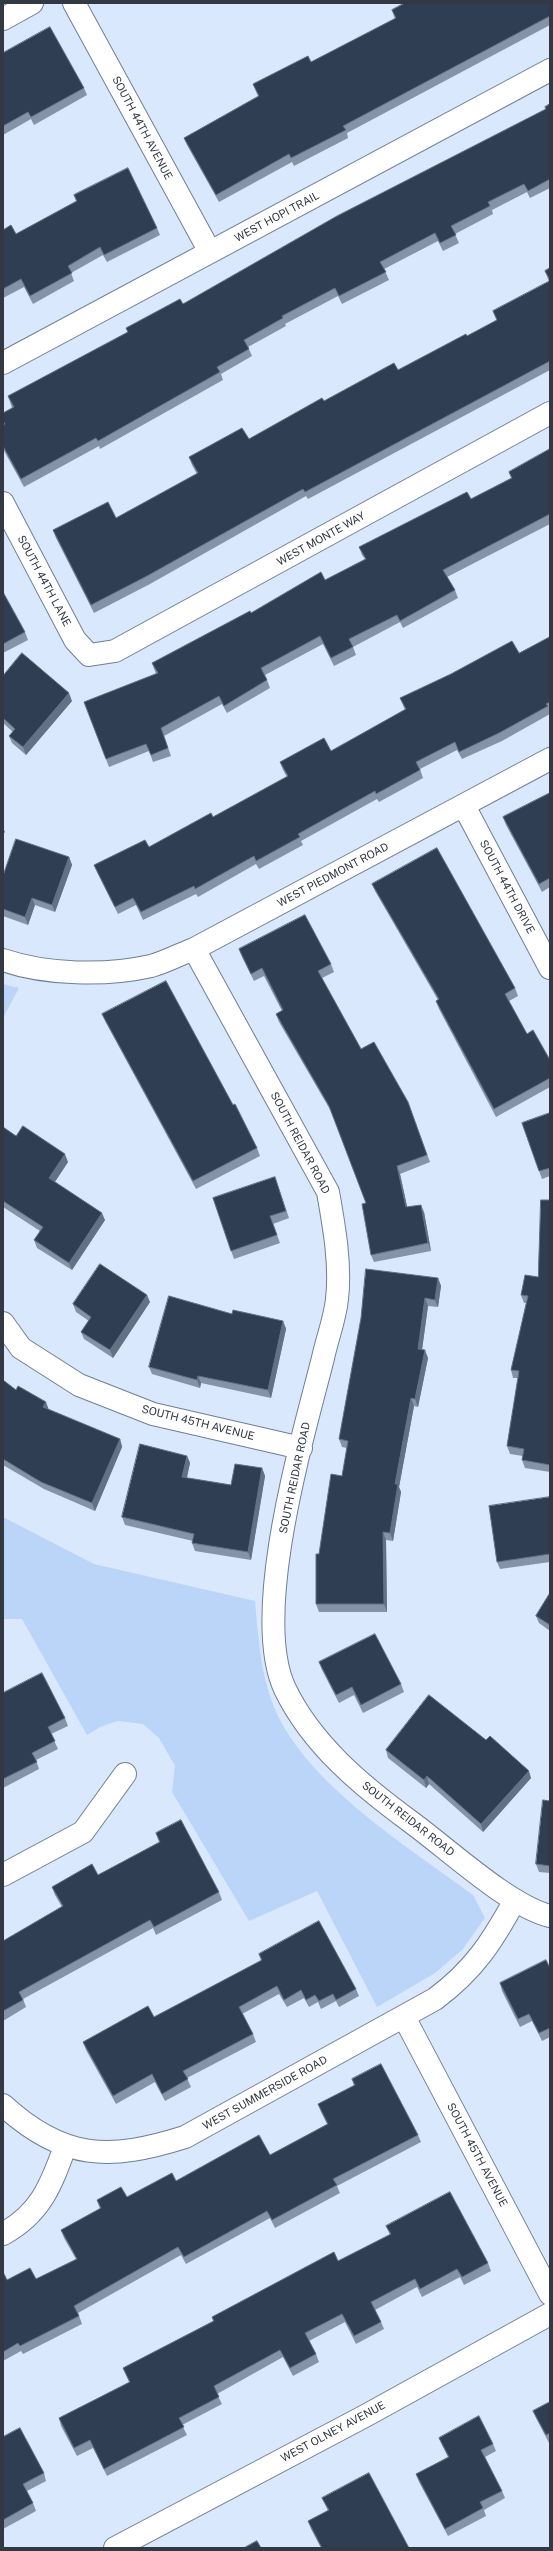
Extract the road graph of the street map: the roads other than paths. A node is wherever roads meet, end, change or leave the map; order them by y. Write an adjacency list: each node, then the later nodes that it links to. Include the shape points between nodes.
1 (32, 3): 3 (street)
2 (74, 3): 5 (street, SOUTH 44TH AVENUE)
3 (3, 19)
4 (550, 70): 5 (street, WEST HOPI TRAIL)
5 (210, 252): 6 (street, WEST HOPI TRAIL)
6 (3, 363)
7 (550, 413): 9 (street, WEST MONTE WAY, via 115,651)
8 (3, 503): 9 (street, SOUTH 44TH LANE, via 75,640)
9 (88, 655)
10 (550, 759): 11 (street, WEST PIEDMONT ROAD)
11 (464, 806): 12 (street, WEST PIEDMONT ROAD); 14 (street, SOUTH 44TH DRIVE)
12 (194, 949): 13 (street, WEST PIEDMONT ROAD, via 152,966 109,971 52,971); 16 (street, SOUTH REIDAR ROAD, via 328,1192 336,1236 337,1299)
13 (3, 960)
14 (550, 968)
15 (3, 1322): 16 (street, SOUTH 45TH AVENUE, via 21,1348 79,1385 153,1414)
16 (301, 1448): 19 (street, SOUTH REIDAR ROAD, via 280,1547 273,1611 274,1645 284,1687 323,1746 352,1774 375,1795)
17 (125, 1774): 18 (street, via 83,1832)
18 (3, 1875)
19 (515, 1900): 20 (street, SOUTH REIDAR ROAD); 21 (street, WEST SUMMERSIDE ROAD, via 494,1938 459,1981 435,1999)
20 (550, 1916)
21 (404, 2016): 23 (street, WEST SUMMERSIDE ROAD, via 185,2137 152,2147 117,2152); 25 (street, SOUTH 45TH AVENUE)
22 (3, 2105): 23 (street, via 21,2121)
23 (65, 2147): 24 (street, via 47,2193 32,2212)
24 (3, 2234)
25 (550, 2294)
26 (550, 2314): 27 (street, WEST OLNEY AVENUE, via 365,2416)
27 (115, 2548)

